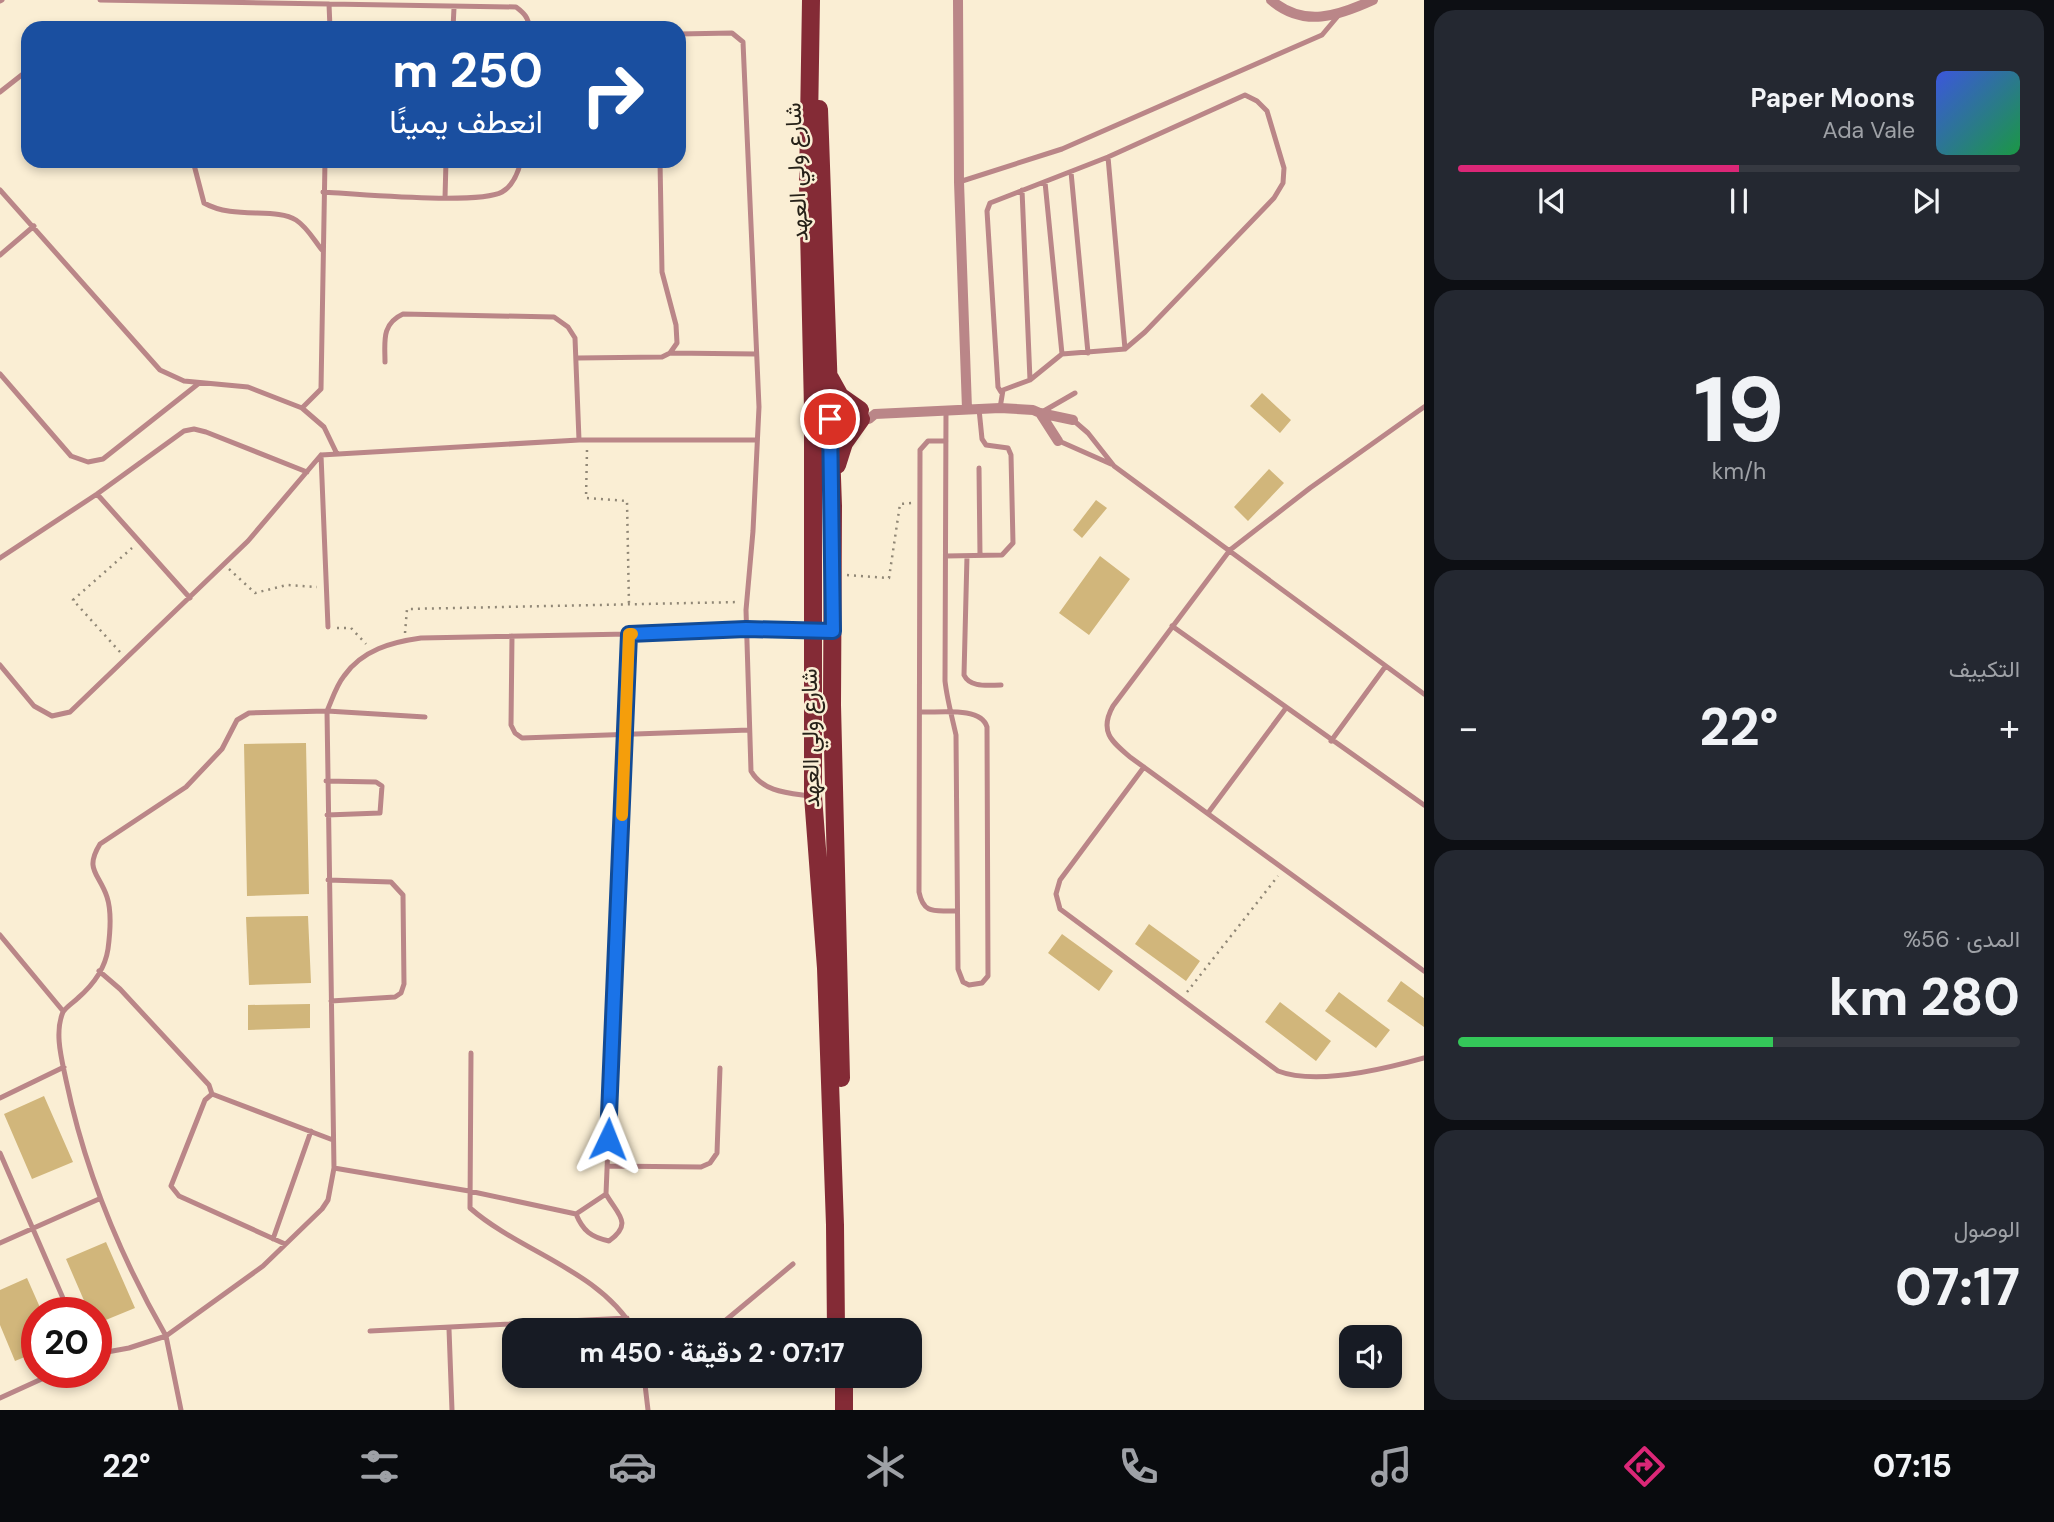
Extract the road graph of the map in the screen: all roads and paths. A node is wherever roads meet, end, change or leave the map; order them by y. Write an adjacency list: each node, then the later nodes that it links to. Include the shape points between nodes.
1 (100, 0): 6 (lane)
2 (811, 0): 13 (main road, شارع ولي العهد)
3 (958, 0): 23 (street)
4 (1271, 0): 8 (street, via 1305,17)
5 (1373, 0): 8 (street)
6 (329, 4): 7 (lane); 9 (lane)
7 (454, 8): 10 (lane); 11 (lane, via 516,8)
8 (1338, 15): 23 (lane, via 1322,35 1112,129)
9 (330, 21)
10 (453, 21)
11 (528, 21)
12 (686, 34): 35 (lane, via 732,33 743,42)
13 (811, 61): 40 (main road, شارع ولي العهد, via 819,102); 52 (main road, شارع ولي العهد, via 808,184)
14 (21, 76): 15 (lane)
15 (0, 92)
16 (1108, 157): 22 (lane); 32 (lane); 32 (lane, via 1245,95 1266,111 1284,168 1283,183 1274,198)
17 (196, 168): 30 (lane, via 204,203 226,212 288,216 303,226)
18 (324, 168): 27 (lane)
19 (446, 168): 28 (lane)
20 (518, 168): 28 (lane, via 509,187 499,194)
21 (660, 168): 34 (lane, via 662,272 677,343)
22 (1070, 172): 24 (lane); 33 (lane)
23 (959, 182): 49 (street)
24 (1045, 182): 26 (lane); 36 (lane)
25 (0, 190): 29 (lane)
26 (1022, 190): 41 (lane); 43 (lane, via 996,199 987,211)
27 (323, 192): 28 (lane); 30 (lane)
28 (444, 198)
29 (33, 226): 31 (lane); 42 (lane, via 160,370)
30 (322, 250): 46 (lane, via 321,389)
31 (0, 256)
32 (1125, 349): 33 (lane)
33 (1088, 352): 36 (lane)
34 (670, 353): 35 (lane); 37 (lane, via 662,357)
35 (757, 354): 57 (lane)
36 (1062, 354): 41 (lane)
37 (578, 358): 38 (lane, via 575,338 554,317 403,314 384,332); 55 (lane)
38 (385, 362)
39 (0, 374): 42 (lane, via 71,456 88,462 103,459)
40 (829, 375): 52 (main road, شارع ولي العهد); 53 (main road, via 840,396)
41 (1030, 380): 43 (lane)
42 (198, 384): 46 (lane, via 248,387)
43 (1001, 393): 48 (lane)
44 (1075, 393): 51 (lane)
45 (1424, 407): 69 (lane)
46 (302, 408): 60 (lane, via 324,427)
47 (979, 408): 48 (street); 49 (street); 70 (lane, via 986,445 1010,450 1013,543 1002,555)
48 (1000, 408): 51 (street)
49 (967, 409): 50 (street)
50 (946, 410): 53 (street); 59 (lane)
51 (1040, 413): 54 (street); 58 (street)
52 (821, 414): 53 (street); 65 (main road, شارع ولي العهد); 83 (main road, شارع ولي العهد)
53 (865, 415): 65 (main road, via 844,443)
54 (1073, 420): 62 (lane)
55 (579, 440): 56 (lane); 60 (lane)
56 (587, 440): 57 (lane); 79 (path, via 586,498 626,501)
57 (757, 440): 78 (lane)
58 (1058, 440): 62 (lane)
59 (946, 441): 67 (lane, via 928,441 920,450); 71 (lane)
60 (337, 454): 61 (lane)
61 (321, 455): 64 (lane); 76 (lane)
62 (1114, 466): 69 (lane)
63 (979, 468): 70 (lane)
64 (307, 472): 66 (lane, via 194,429 184,431); 74 (lane)
65 (833, 485): 75 (main road, شارع ولي العهد)
66 (97, 495): 68 (lane); 73 (lane)
67 (920, 502): 75 (path, via 900,504 889,579); 96 (lane)
68 (139, 541): 77 (lane); 89 (path, via 74,600)
69 (1230, 550): 80 (lane); 91 (lane)
70 (980, 555): 72 (lane)
71 (946, 556): 72 (lane); 97 (lane, via 945,681)
72 (967, 556): 92 (lane, via 964,675 972,684)
73 (0, 558)
74 (224, 564): 76 (path, via 255,593 286,585); 77 (lane)
75 (833, 574): 84 (main road, شارع ولي العهد)
76 (327, 588): 81 (lane)
77 (190, 598): 89 (lane)
78 (746, 601): 79 (path); 82 (lane)
79 (629, 605): 87 (path, via 407,609)
80 (1172, 626): 94 (lane); 102 (lane, via 1113,706 1106,723 1117,746)
81 (328, 627): 88 (path, via 351,628)
82 (746, 629): 83 (lane); 85 (lane); 99 (lane)
83 (813, 631): 84 (lane); 104 (main road, شارع ولي العهد)
84 (833, 631): 141 (main road, شارع ولي العهد)
85 (629, 634): 86 (lane); 100 (lane)
86 (512, 636): 87 (lane); 100 (lane, via 514,733 522,738)
87 (404, 640): 88 (lane)
88 (373, 651): 95 (lane, via 344,675)
89 (126, 659): 90 (lane, via 69,712 52,716 34,706)
90 (0, 664)
91 (1385, 667): 93 (lane); 101 (lane)
92 (1001, 685)
93 (1424, 694)
94 (1286, 708): 101 (lane); 106 (lane)
95 (327, 711): 98 (lane); 103 (lane); 112 (lane, via 250,713 237,720 222,750 186,787 100,844 92,856 92,870 107,897 110,922 108,952)
96 (920, 712): 97 (lane); 110 (lane, via 919,892 928,910)
97 (952, 714): 110 (lane); 110 (lane, via 980,716 988,727 988,976 982,984 969,985 959,976)
98 (425, 717)
99 (749, 730): 100 (lane); 104 (lane, via 751,771 757,781 781,792)
100 (625, 733): 126 (lane)
101 (1331, 741): 105 (lane)
102 (1144, 767): 106 (lane); 114 (lane, via 1060,880 1057,902 1078,925)
103 (327, 781): 107 (lane); 107 (lane, via 382,786 380,813)
104 (813, 796): 140 (main road, شارع ولي العهد, via 826,968)
105 (1424, 805)
106 (1208, 813): 108 (lane)
107 (327, 815): 109 (lane)
108 (1283, 869): 113 (lane); 114 (path)
109 (328, 880): 115 (lane); 115 (lane, via 391,882 403,895 401,993)
110 (957, 911)
111 (0, 935): 116 (lane)
112 (100, 971): 116 (lane, via 95,983); 121 (lane, via 209,1085)
113 (1424, 971)
114 (1181, 1000): 118 (lane, via 1278,1071 1293,1077 1351,1073)
115 (331, 1001): 124 (lane)
116 (63, 1012): 119 (lane, via 59,1044)
117 (471, 1053): 128 (lane)
118 (1424, 1058)
119 (64, 1068): 122 (lane); 130 (lane)
120 (720, 1068): 126 (lane, via 717,1153 710,1163 701,1167)
121 (212, 1094): 123 (lane); 133 (lane, via 205,1100 171,1186 179,1196)
122 (0, 1098)
123 (311, 1131): 124 (lane); 133 (lane)
124 (333, 1140): 127 (lane)
125 (0, 1153): 132 (lane)
126 (607, 1166): 129 (lane)
127 (334, 1168): 128 (lane); 135 (lane, via 328,1200)
128 (469, 1191): 131 (lane); 138 (lane, via 470,1208 488,1224 555,1261)
129 (606, 1194): 131 (lane); 131 (lane, via 620,1212 622,1225 609,1241 586,1231)
130 (99, 1199): 132 (lane); 145 (lane)
131 (576, 1214)
132 (33, 1228): 134 (lane); 137 (lane)
133 (273, 1239): 135 (lane)
134 (0, 1243)
135 (285, 1244): 145 (lane, via 263,1266)
136 (793, 1264): 139 (lane)
137 (63, 1297)
138 (627, 1318)
139 (728, 1318)
140 (836, 1318)
141 (843, 1318)
142 (502, 1326): 143 (lane)
143 (449, 1329): 144 (lane); 153 (lane)
144 (370, 1331)
145 (166, 1336): 146 (lane); 152 (lane)
146 (112, 1351)
147 (22, 1388): 151 (lane)
148 (645, 1388): 154 (lane)
149 (836, 1388): 155 (main road)
150 (844, 1388): 156 (main road)
151 (0, 1398)
152 (181, 1410)
153 (452, 1410)
154 (648, 1410)
155 (836, 1410)
156 (844, 1410)

